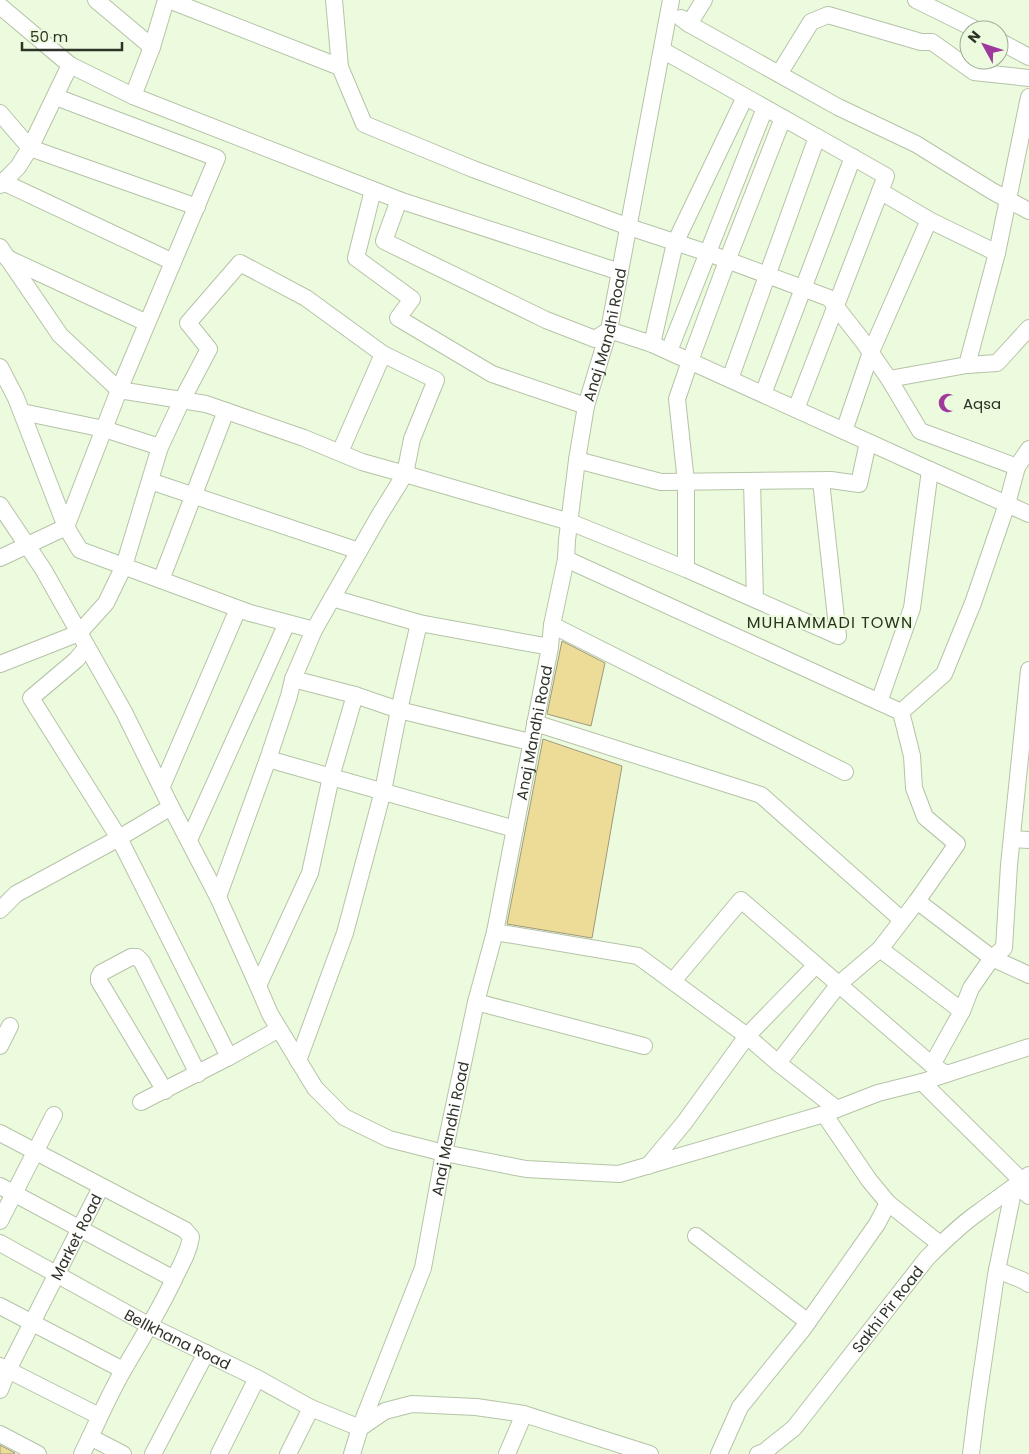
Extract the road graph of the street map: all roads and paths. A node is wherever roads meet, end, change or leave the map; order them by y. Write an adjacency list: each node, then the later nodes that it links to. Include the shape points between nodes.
1 (96, 0): 10 (street)
2 (168, 0): 10 (street); 15 (street)
3 (334, 0): 15 (street)
4 (704, 0): 9 (street)
5 (916, 0): 8 (street)
6 (671, 5): 9 (street); 12 (street, Anaj Mandhi Road)
7 (0, 6): 14 (street)
8 (959, 21)
9 (689, 24): 16 (street)
10 (152, 47): 18 (street)
11 (1009, 47): 13 (street)
12 (662, 50): 20 (street); 36 (street, Anaj Mandhi Road)
13 (1029, 58)
14 (70, 65): 18 (street); 19 (street)
15 (340, 67): 36 (street, via 364,124)
16 (779, 74): 17 (street, via 811,22 828,15 921,42 932,42 974,72); 32 (street, via 838,107 916,144)
17 (1029, 78)
18 (133, 96): 29 (street)
19 (56, 97): 26 (street); 33 (street, via 217,158)
20 (745, 97): 22 (street); 37 (street)
21 (1029, 97): 32 (street)
22 (765, 108): 24 (street); 39 (street)
23 (0, 113): 26 (street)
24 (783, 118): 25 (street); 41 (street)
25 (817, 137): 27 (street); 44 (street)
26 (30, 148): 28 (street, via 18,167); 33 (street)
27 (853, 157): 30 (street, via 886,176); 45 (street)
28 (1, 184): 42 (street)
29 (373, 190): 31 (street); 62 (street, via 356,258 412,299 398,318 492,374)
30 (880, 191): 35 (street); 46 (street)
31 (399, 200): 43 (street); 49 (street, via 384,241 554,324 595,339)
32 (1008, 200): 34 (street); 40 (street)
33 (196, 207): 42 (street)
34 (1029, 211)
35 (929, 220): 40 (street); 52 (street)
36 (629, 227): 37 (street); 43 (street, Anaj Mandhi Road)
37 (675, 243): 39 (street); 50 (street)
38 (4, 252): 47 (street); 59 (street, via 60,336)
39 (708, 253): 41 (street); 51 (street)
40 (997, 253): 55 (street)
41 (727, 261): 44 (street); 54 (street)
42 (173, 262): 47 (street)
43 (620, 272): 49 (street, Anaj Mandhi Road)
44 (767, 275): 45 (street); 57 (street)
45 (803, 288): 46 (street, via 829,298); 60 (street)
46 (836, 306): 52 (street); 63 (street)
47 (147, 323): 59 (street)
48 (1029, 328): 55 (street, via 997,363)
49 (609, 330): 50 (street); 62 (street, Anaj Mandhi Road)
50 (652, 344): 51 (street)
51 (668, 351): 54 (street)
52 (871, 352): 58 (street); 67 (street)
53 (383, 354): 61 (street, via 306,298 240,263 188,323 209,349); 71 (street); 75 (street, via 436,380 412,439)
54 (690, 361): 57 (street); 79 (street, via 677,399)
55 (967, 365): 58 (street)
56 (0, 367): 65 (street)
57 (730, 379): 60 (street)
58 (889, 379): 73 (street, via 920,431)
59 (119, 390): 61 (street); 66 (street)
60 (762, 394): 63 (street)
61 (182, 400): 64 (street); 69 (street)
62 (586, 406): 72 (street, Anaj Mandhi Road)
63 (796, 409): 67 (street)
64 (226, 411): 71 (street); 80 (street)
65 (22, 412): 66 (street); 85 (street)
66 (104, 429): 69 (street); 85 (street)
67 (844, 431): 68 (street)
68 (868, 442): 74 (street); 78 (street, via 859,484)
69 (160, 447): 76 (street)
70 (1029, 449): 73 (street)
71 (340, 452): 75 (street, via 362,462)
72 (577, 460): 79 (street, via 661,482); 84 (street, Anaj Mandhi Road)
73 (1017, 467): 81 (street)
74 (930, 470): 81 (street); 106 (street, via 912,608)
75 (406, 474): 84 (street); 87 (street)
76 (150, 481): 80 (street); 90 (street)
77 (752, 481): 78 (street); 79 (street); 94 (street)
78 (821, 481): 94 (street, via 838,636)
79 (686, 482): 91 (street)
80 (194, 496): 87 (street); 92 (street)
81 (1007, 504): 83 (street); 108 (street, via 973,603 944,674)
82 (0, 505): 86 (street)
83 (1029, 514)
84 (570, 522): 89 (street, Anaj Mandhi Road); 91 (street)
85 (66, 527): 86 (street); 90 (street, via 80,550)
86 (25, 545): 88 (street); 100 (street, via 43,569)
87 (360, 551): 93 (street)
88 (0, 558)
89 (566, 559): 98 (street, Anaj Mandhi Road); 106 (street)
90 (124, 566): 92 (street); 100 (street)
91 (686, 569): 94 (street)
92 (161, 580): 95 (street)
93 (332, 598): 97 (street); 99 (street)
94 (755, 599)
95 (238, 609): 96 (street); 115 (street)
96 (287, 623): 99 (street); 121 (street)
97 (419, 623): 101 (street); 107 (street)
98 (552, 625): 101 (street, Anaj Mandhi Road); 113 (street)
99 (314, 630): 104 (street)
100 (83, 640): 102 (street); 115 (street); 119 (street, via 76,660 31,698)
101 (550, 647): 109 (street, Anaj Mandhi Road)
102 (0, 664)
103 (1029, 670): 110 (street)
104 (293, 678): 105 (street); 112 (street)
105 (355, 695): 107 (street); 114 (street)
106 (879, 702): 108 (street)
107 (399, 710): 111 (street); 116 (street)
108 (901, 712): 124 (street, via 912,756 914,788 925,817 957,844)
109 (535, 723): 111 (street, Anaj Mandhi Road); 126 (street, via 761,795)
110 (1026, 728): 120 (street)
111 (530, 742): 118 (street, Anaj Mandhi Road)
112 (268, 759): 114 (street); 123 (street)
113 (845, 772)
114 (331, 777): 116 (street); 134 (street, via 310,873)
115 (162, 786): 117 (street)
116 (383, 791): 118 (street); 144 (street, via 345,933)
117 (171, 807): 119 (street); 121 (street)
118 (514, 829): 127 (street, Anaj Mandhi Road)
119 (119, 838): 125 (street, via 16,894); 143 (street)
120 (1012, 839): 122 (street); 129 (street, via 1004,948)
121 (189, 840): 123 (street)
122 (1029, 840)
123 (218, 898): 134 (street)
124 (917, 901): 126 (street); 129 (street)
125 (0, 910)
126 (902, 920): 128 (street)
127 (494, 932): 132 (street, via 638,956); 135 (street, Anaj Mandhi Road)
128 (880, 949): 133 (street); 136 (street)
129 (992, 958): 131 (street); 136 (street, via 971,988)
130 (816, 965): 132 (street, via 741,900); 133 (street); 139 (street)
131 (1029, 975)
132 (673, 981): 139 (street)
133 (839, 984): 145 (street); 146 (street)
134 (258, 986): 138 (street)
135 (476, 1002): 141 (street); 156 (street, Anaj Mandhi Road)
136 (962, 1011): 146 (street)
137 (10, 1026): 140 (street)
138 (279, 1029): 143 (street); 144 (street)
139 (747, 1036): 145 (street); 157 (street, via 684,1123)
140 (0, 1046)
141 (644, 1046)
142 (1029, 1048): 148 (street)
143 (229, 1057): 147 (street)
144 (298, 1061): 156 (street, via 315,1088 344,1117 389,1139)
145 (778, 1063): 152 (street)
146 (932, 1065): 148 (street)
147 (198, 1074): 150 (street); 150 (street, via 142,962 131,956 101,973 99,981)
148 (946, 1074): 149 (street)
149 (922, 1082): 152 (street, via 878,1093); 158 (street)
150 (164, 1091): 151 (street)
151 (141, 1102)
152 (831, 1111): 157 (street); 161 (street, via 869,1180)
153 (54, 1115): 155 (street)
154 (0, 1132): 155 (street, Market Road)
155 (36, 1151): 159 (street, Market Road); 160 (street)
156 (444, 1153): 157 (street, via 526,1168 618,1174); 183 (street, Anaj Mandhi Road, via 423,1268)
157 (648, 1166)
158 (1022, 1185): 166 (street, Sakhi Pir Road, via 977,1213); 167 (street)
159 (101, 1187): 163 (street, Market Road); 169 (street, via 192,1237)
160 (7, 1190): 162 (street); 163 (street)
161 (888, 1203): 166 (street); 172 (street, via 877,1224)
162 (0, 1221)
163 (80, 1229): 168 (street, Market Road); 169 (street)
164 (696, 1236): 172 (street)
165 (0, 1243): 168 (street, Bellkhana Road)
166 (940, 1244): 187 (street, Sakhi Pir Road, via 794,1428)
167 (997, 1270): 170 (street); 197 (street)
168 (57, 1274): 173 (street, Market Road); 174 (street, Bellkhana Road)
169 (174, 1279): 174 (street)
170 (1029, 1284)
171 (0, 1306): 173 (street)
172 (808, 1322): 196 (street, via 740,1407)
173 (32, 1323): 176 (street, Market Road); 177 (street)
174 (150, 1326): 175 (street, Bellkhana Road); 177 (street)
175 (206, 1353): 178 (street, Bellkhana Road); 191 (street)
176 (4, 1368): 179 (street, Market Road); 182 (street)
177 (123, 1370): 182 (street)
178 (257, 1378): 180 (street, Bellkhana Road); 192 (street)
179 (0, 1390)
180 (311, 1408): 183 (street, Bellkhana Road); 193 (street)
181 (524, 1414): 183 (street, via 476,1407 412,1404 385,1410); 186 (street); 195 (street)
182 (99, 1416): 185 (street)
183 (360, 1428): 194 (street, Anaj Mandhi Road)
184 (0, 1434): 188 (street)
185 (90, 1437): 189 (street); 190 (street)
186 (644, 1453)
187 (763, 1453)
188 (38, 1454)
189 (82, 1454)
190 (123, 1454)
191 (153, 1454)
192 (219, 1454)
193 (288, 1454)
194 (352, 1454)
195 (507, 1454)
196 (719, 1454)
197 (971, 1454)

